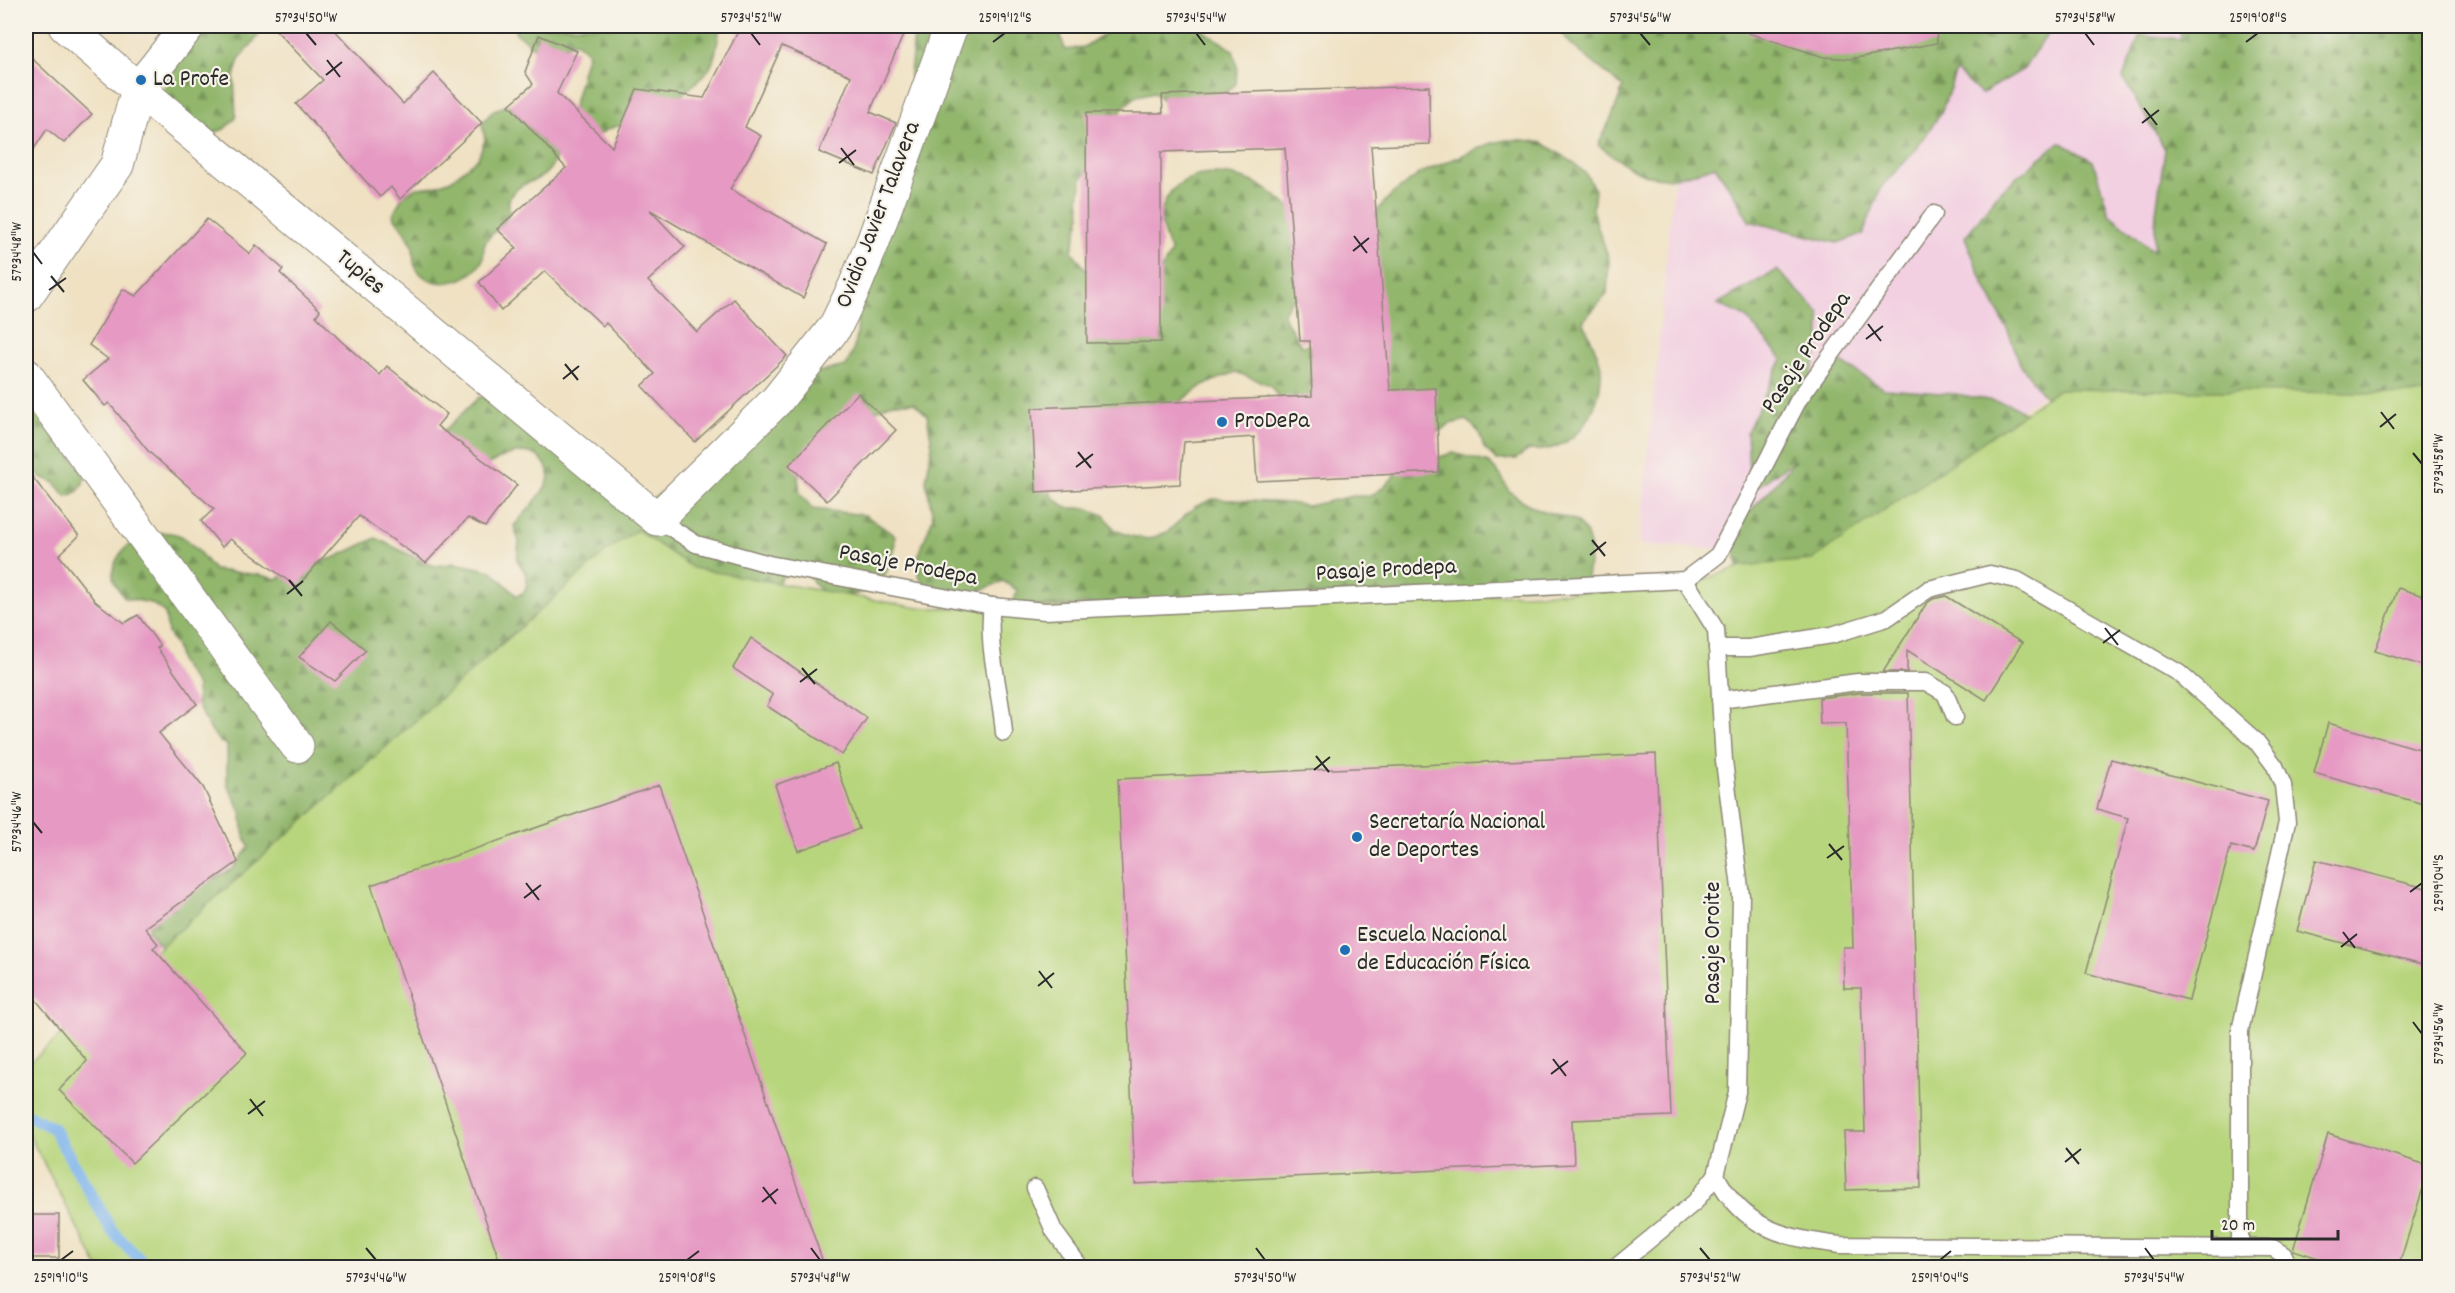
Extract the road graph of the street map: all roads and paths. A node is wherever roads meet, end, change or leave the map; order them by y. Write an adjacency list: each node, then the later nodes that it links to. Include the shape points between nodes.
1 (65, 26): 4 (street, Tupies)
2 (188, 26): 4 (street)
3 (951, 26): 8 (street, Ovidio Javier Talavera, via 873,242 835,327 777,400)
4 (138, 89): 6 (street, via 117,165); 8 (street, Tupies)
5 (1934, 214): 9 (lane, Pasaje Prodepa, via 1799,399 1718,555)
6 (26, 296)
7 (26, 375): 15 (street)
8 (657, 519): 10 (lane, Pasaje Prodepa, via 696,544 769,564)
9 (1685, 580): 10 (lane, Pasaje Prodepa, via 1045,611); 11 (lane, Pasaje Oroite, via 1716,630)
10 (992, 606): 14 (lane, via 988,629)
11 (1717, 648): 12 (lane, Pasaje Oroite); 18 (lane, via 1749,648 1832,635 1887,618 1929,589 1990,574 2017,580 2179,673 2256,741 2275,766 2283,785 2287,822 2240,1031)
12 (1720, 700): 13 (lane, via 1858,682 1926,682 1945,693); 16 (lane, Pasaje Oroite, via 1741,896 1737,1092)
13 (1955, 717)
14 (1004, 733)
15 (297, 746)
16 (1716, 1175): 18 (lane, via 1736,1207 1762,1226 1803,1240 1840,1245); 20 (lane, Pasaje Oroite, via 1695,1202)
17 (1035, 1188): 19 (lane, via 1054,1231)
18 (2240, 1248): 21 (lane, via 2273,1248 2284,1255)
19 (1080, 1268)
20 (1615, 1268)
21 (2289, 1268)

